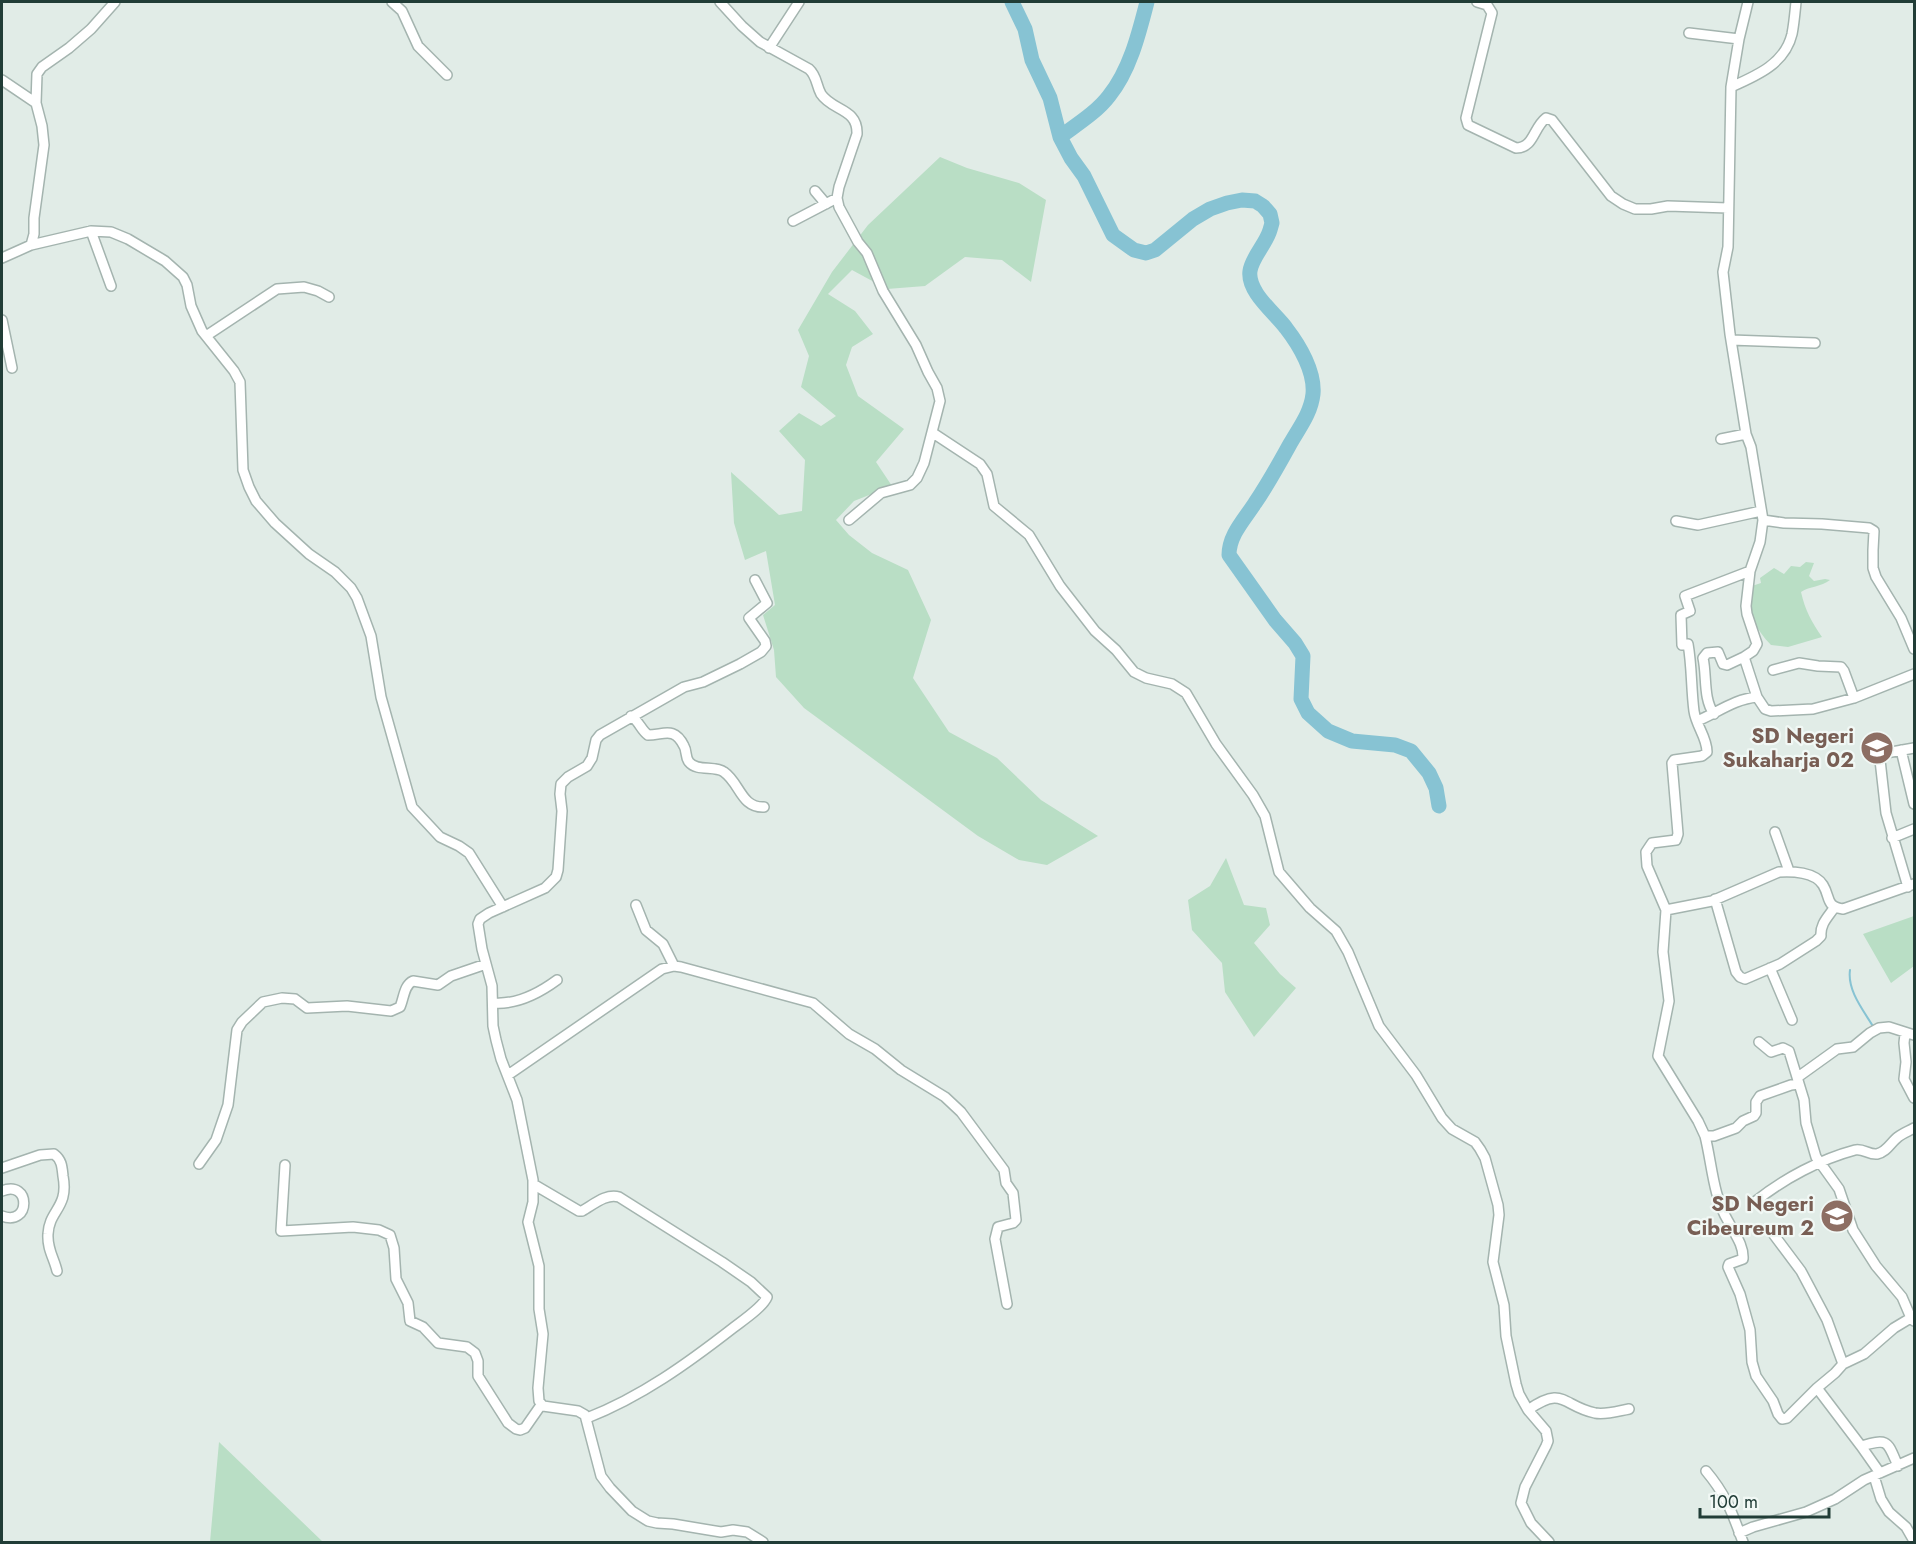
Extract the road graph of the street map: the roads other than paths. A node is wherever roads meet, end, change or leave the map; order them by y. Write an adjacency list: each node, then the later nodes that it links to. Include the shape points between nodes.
1 (115, 2): 14 (street, via 84,36 42,67 37,74)
2 (392, 2): 11 (street, via 402,11 418,46)
3 (720, 2): 10 (street)
4 (799, 2): 10 (street)
5 (1478, 2): 18 (street, via 1487,5 1492,13 1466,118 1468,125 1522,148 1546,118 1552,120 1611,196 1623,204 1635,209)
6 (1748, 2): 9 (street)
7 (1796, 2): 13 (street, via 1793,32 1782,54 1767,70)
8 (1689, 33): 9 (street)
9 (1739, 39): 13 (street)
10 (769, 48): 16 (street, via 809,69 823,96 854,121 857,134)
11 (447, 75)
12 (2, 80): 14 (street)
13 (1731, 87): 18 (street)
14 (36, 103): 21 (street, via 44,145)
15 (815, 191): 17 (street)
16 (837, 198): 17 (street); 31 (street, via 937,388 940,401)
17 (826, 204): 19 (street)
18 (1728, 208): 27 (street, via 1728,247 1723,272)
19 (793, 221)
20 (91, 231): 21 (street); 23 (street); 26 (street, via 118,235 179,271)
21 (31, 245): 22 (street)
22 (2, 258)
23 (111, 286)
24 (329, 297): 26 (street, via 304,287 277,289)
25 (2, 320): 29 (street)
26 (206, 336): 59 (street, via 240,382 243,470 256,501 309,554 344,580 357,598 371,636 381,697 412,807 440,837 469,853)
27 (1731, 340): 28 (street); 32 (street)
28 (1815, 343)
29 (4, 345): 30 (street)
30 (12, 368)
31 (933, 433): 35 (street, via 924,463 913,482 881,493); 91 (street, via 980,464 987,474 994,506 1029,535 1067,595 1134,672 1172,684 1186,693 1262,811 1279,872 1339,937 1380,1026 1446,1124 1480,1149 1498,1205 1493,1262 1504,1305 1506,1336 1519,1394)
32 (1746, 434): 33 (street); 34 (street)
33 (1721, 439)
34 (1762, 515): 36 (street, via 1698,525); 37 (street, via 1760,542); 39 (street, via 1872,529 1876,577)
35 (849, 520)
36 (1676, 521)
37 (1750, 571): 40 (street, via 1747,614 1757,644); 47 (street, via 1686,596 1689,611 1681,615 1682,645 1688,644)
38 (755, 580): 46 (street, via 767,603 749,618 765,641 761,652)
39 (1914, 649)
40 (1744, 657): 43 (street); 45 (street, via 1726,665 1718,652 1704,656 1707,700)
41 (1773, 670): 44 (street, via 1799,663 1841,667)
42 (1914, 674): 44 (street)
43 (1756, 697): 44 (street, via 1770,711 1814,709); 45 (street, via 1736,701)
44 (1854, 698)
45 (1714, 714): 47 (street)
46 (631, 716): 51 (street, via 646,734 674,734 684,746 689,762 724,772 748,804); 59 (street, via 600,735 587,766 561,784 556,877 545,888)
47 (1697, 721): 61 (street, via 1707,752 1674,760 1672,764 1676,840 1652,843 1646,852 1647,866)
48 (1914, 748): 49 (street)
49 (1901, 750): 50 (street); 54 (street, via 1886,753 1880,760)
50 (1914, 804)
51 (764, 807)
52 (1914, 829): 54 (street)
53 (1775, 832): 55 (street)
54 (1892, 838): 56 (street)
55 (1789, 871): 57 (street); 60 (street, via 1804,873 1823,884)
56 (1911, 885): 60 (street, via 1854,906)
57 (1715, 899): 61 (street); 64 (street, via 1736,972 1745,979)
58 (636, 905): 63 (street, via 646,930 663,944)
59 (503, 907): 62 (street, via 484,916 478,924)
60 (1834, 908): 64 (street, via 1825,918 1821,936)
61 (1666, 910): 74 (street, via 1663,952 1668,1001 1658,1056)
62 (486, 964): 66 (street); 75 (street, via 451,976 438,985 410,982 395,1010 307,1008 291,998 263,1002 237,1030 228,1105 216,1140)
63 (674, 966): 70 (street, via 662,969); 85 (street, via 813,1003 849,1034 875,1048 961,1112 1004,1170 1012,1193 1016,1220 998,1227 995,1239)
64 (1770, 968): 67 (street)
65 (557, 980): 66 (street, via 515,1002)
66 (493, 1002): 70 (street, via 493,1026)
67 (1792, 1020)
68 (1910, 1035): 71 (street, via 1879,1028 1853,1047 1837,1049); 72 (street, via 1904,1079)
69 (1759, 1042): 71 (street, via 1772,1052 1788,1050)
70 (508, 1075): 79 (street, via 517,1100)
71 (1798, 1081): 74 (street, via 1760,1096 1754,1116 1736,1128); 76 (street, via 1806,1123)
72 (1914, 1098)
73 (1914, 1128): 76 (street, via 1880,1153 1856,1150)
74 (1705, 1136): 88 (street, via 1722,1210 1743,1252 1743,1259 1728,1267 1750,1329 1756,1376 1782,1419)
75 (199, 1164)
76 (1821, 1164): 81 (street, via 1776,1184); 86 (street, via 1839,1189 1853,1230)
77 (285, 1165): 89 (street, via 282,1232 353,1227 390,1235 396,1279 408,1303 410,1322 423,1327 438,1343 467,1347 475,1353 478,1376 508,1423 516,1429 525,1428)
78 (2, 1168): 84 (street, via 45,1154 54,1154 61,1161 65,1193 48,1232 48,1247)
79 (533, 1184): 89 (street, via 528,1221 539,1266); 92 (street, via 579,1211 605,1197 619,1197 751,1281 767,1297 666,1378)
80 (2, 1191): 82 (street, via 15,1190 24,1203 15,1217)
81 (1756, 1201)
82 (2, 1216)
83 (1774, 1235): 87 (street, via 1801,1271 1827,1320)
84 (57, 1271)
85 (1007, 1304)
86 (1913, 1318): 87 (street, via 1894,1328 1864,1354)
87 (1843, 1364): 88 (street)
88 (1817, 1388): 93 (street)
89 (541, 1405): 92 (street, via 578,1412)
90 (1629, 1409): 91 (street, via 1596,1413 1557,1398)
91 (1528, 1410): 101 (street, via 1546,1431 1548,1441 1521,1503 1531,1523)
92 (587, 1418): 100 (street, via 601,1476 632,1511 657,1523 713,1532 747,1532)
93 (1861, 1446): 95 (street, via 1884,1442); 97 (street)
94 (1914, 1458): 95 (street)
95 (1898, 1466): 97 (street)
96 (1706, 1471): 98 (street, via 1722,1490)
97 (1877, 1475): 98 (street, via 1806,1512 1753,1527); 99 (street, via 1881,1499)
98 (1741, 1538)
99 (1914, 1541)
100 (763, 1542)
101 (1549, 1542)

